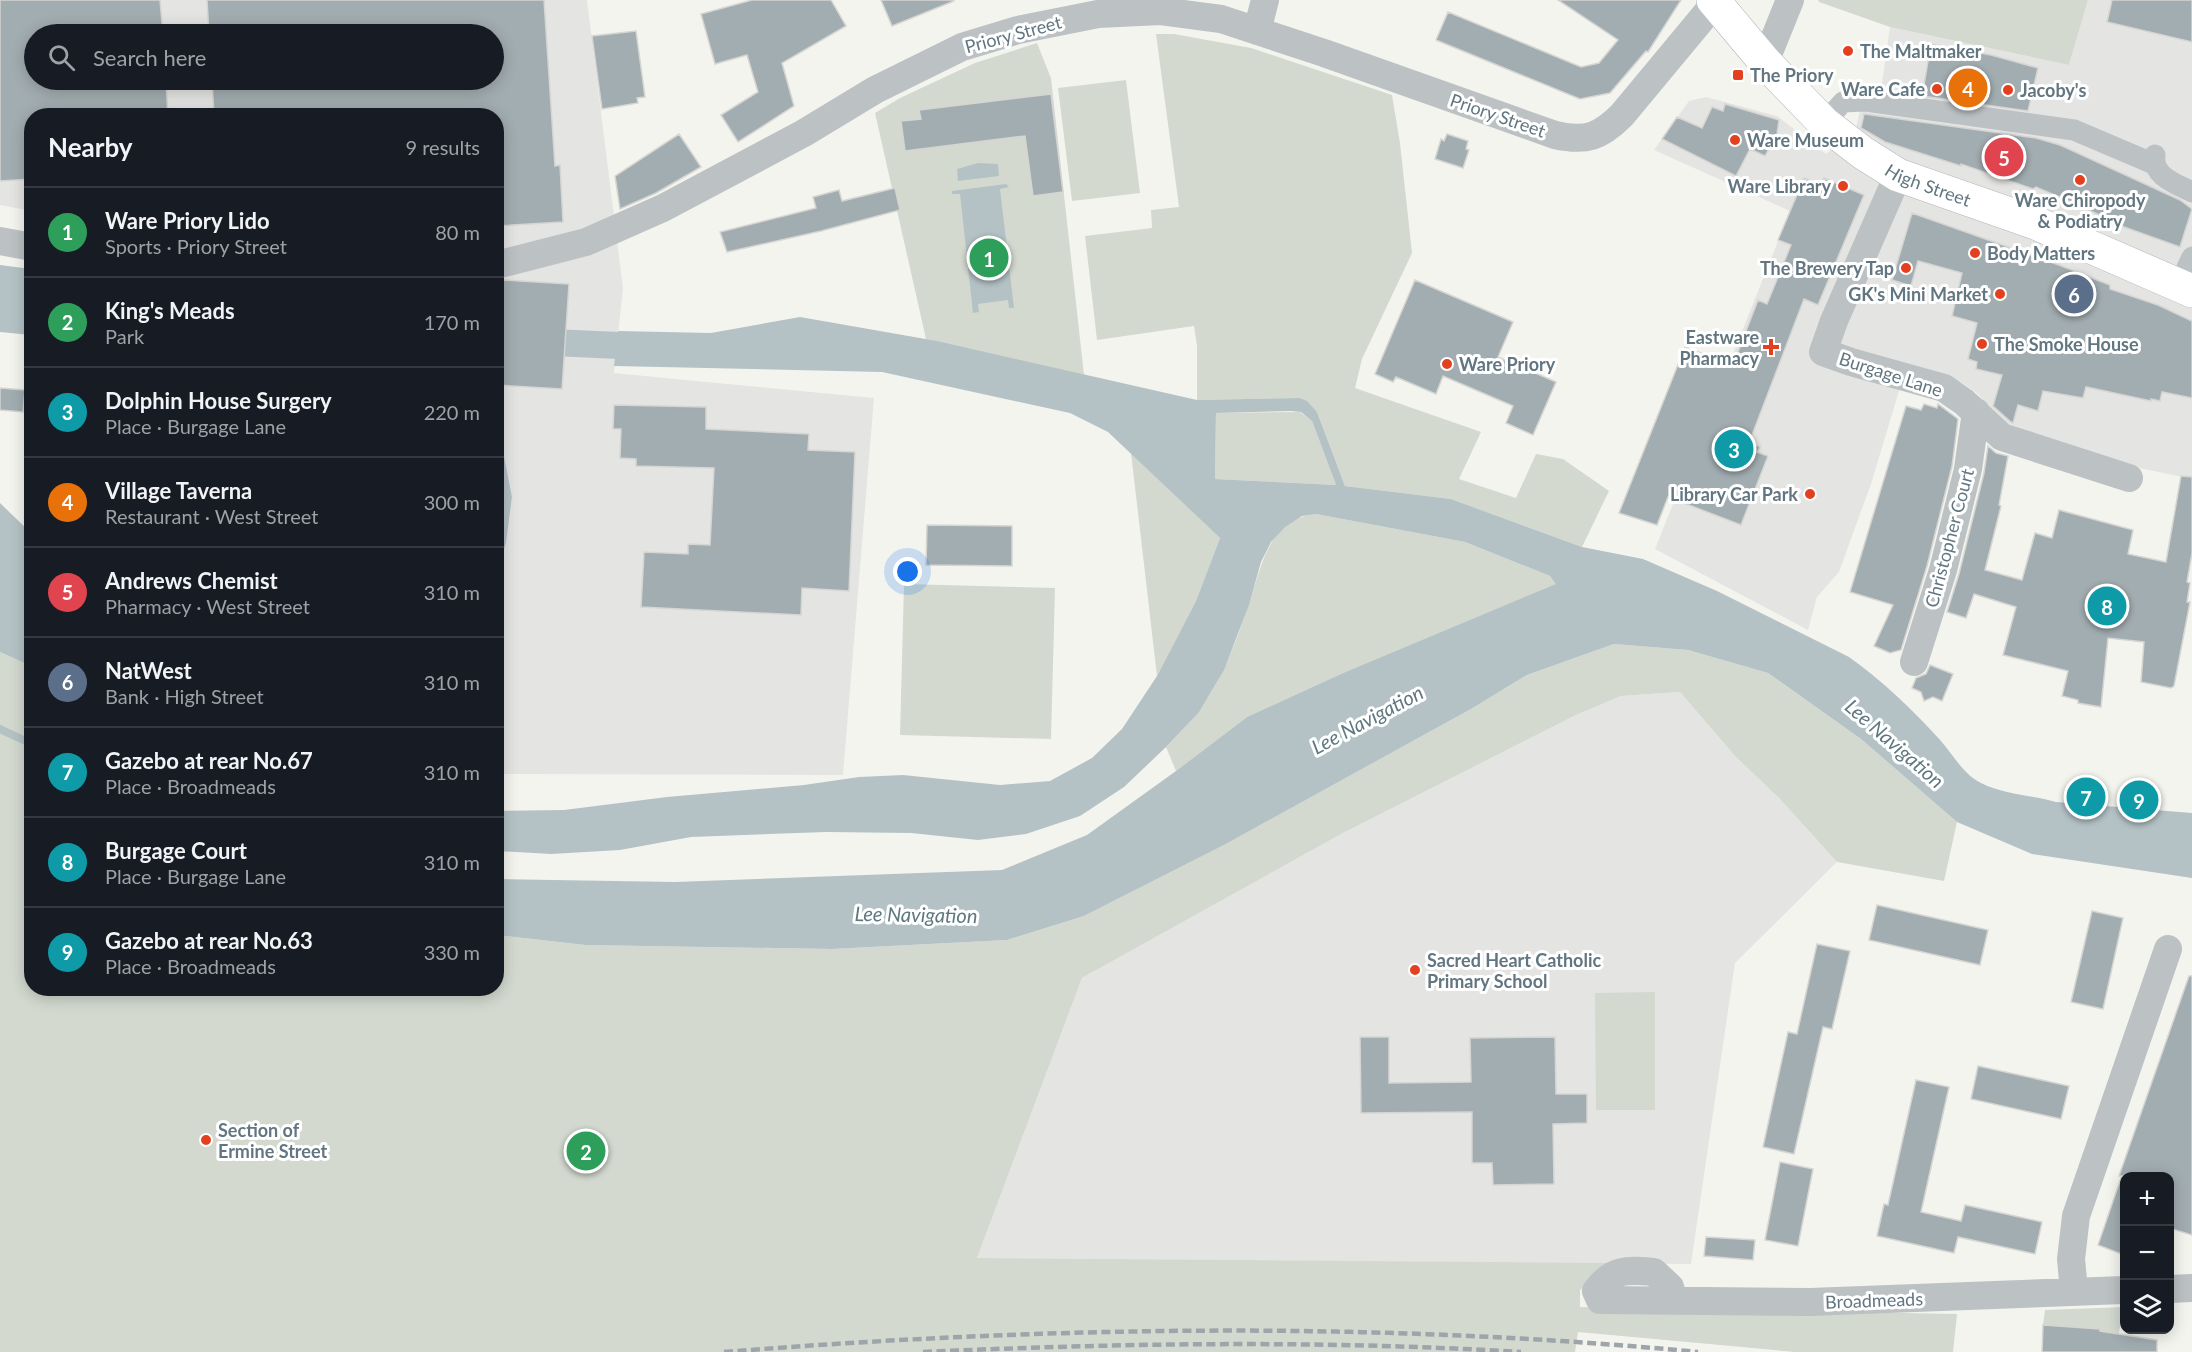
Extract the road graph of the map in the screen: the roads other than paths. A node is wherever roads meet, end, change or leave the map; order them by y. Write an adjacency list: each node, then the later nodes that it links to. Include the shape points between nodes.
1 (1265, 0): 4 (street)
2 (1790, 0): 5 (street)
3 (1714, 1): 4 (street, Priory Street, via 1622,115 1610,127 1584,138 1555,135); 5 (main road, High Street)
4 (1257, 31): 11 (street, Priory Street, via 1221,19 1161,11 1089,15 984,40 875,90 804,133 663,208 586,242)
5 (1765, 62): 6 (main road, High Street)
6 (1824, 123): 7 (main road, High Street); 8 (street, via 1843,102 1866,101 2074,130 2154,160 2163,176)
7 (1898, 176): 12 (main road, High Street); 13 (street, Burgage Lane, via 1823,352 1944,388)
8 (2192, 192)
9 (0, 241): 10 (street)
10 (24, 246)
11 (504, 263)
12 (2188, 278)
13 (1976, 412): 14 (street, Burgage Lane, via 2002,437); 15 (street, Christopher Court, via 1968,469 1943,570)
14 (2129, 478)
15 (1914, 662)
16 (2168, 949): 20 (street, via 2076,1216 2071,1259)
17 (2192, 1288): 18 (street)
18 (2174, 1289)
19 (2120, 1290): 20 (street, Broadmeads)
20 (2074, 1292): 21 (street, Broadmeads, via 1810,1302)
21 (1674, 1300)

